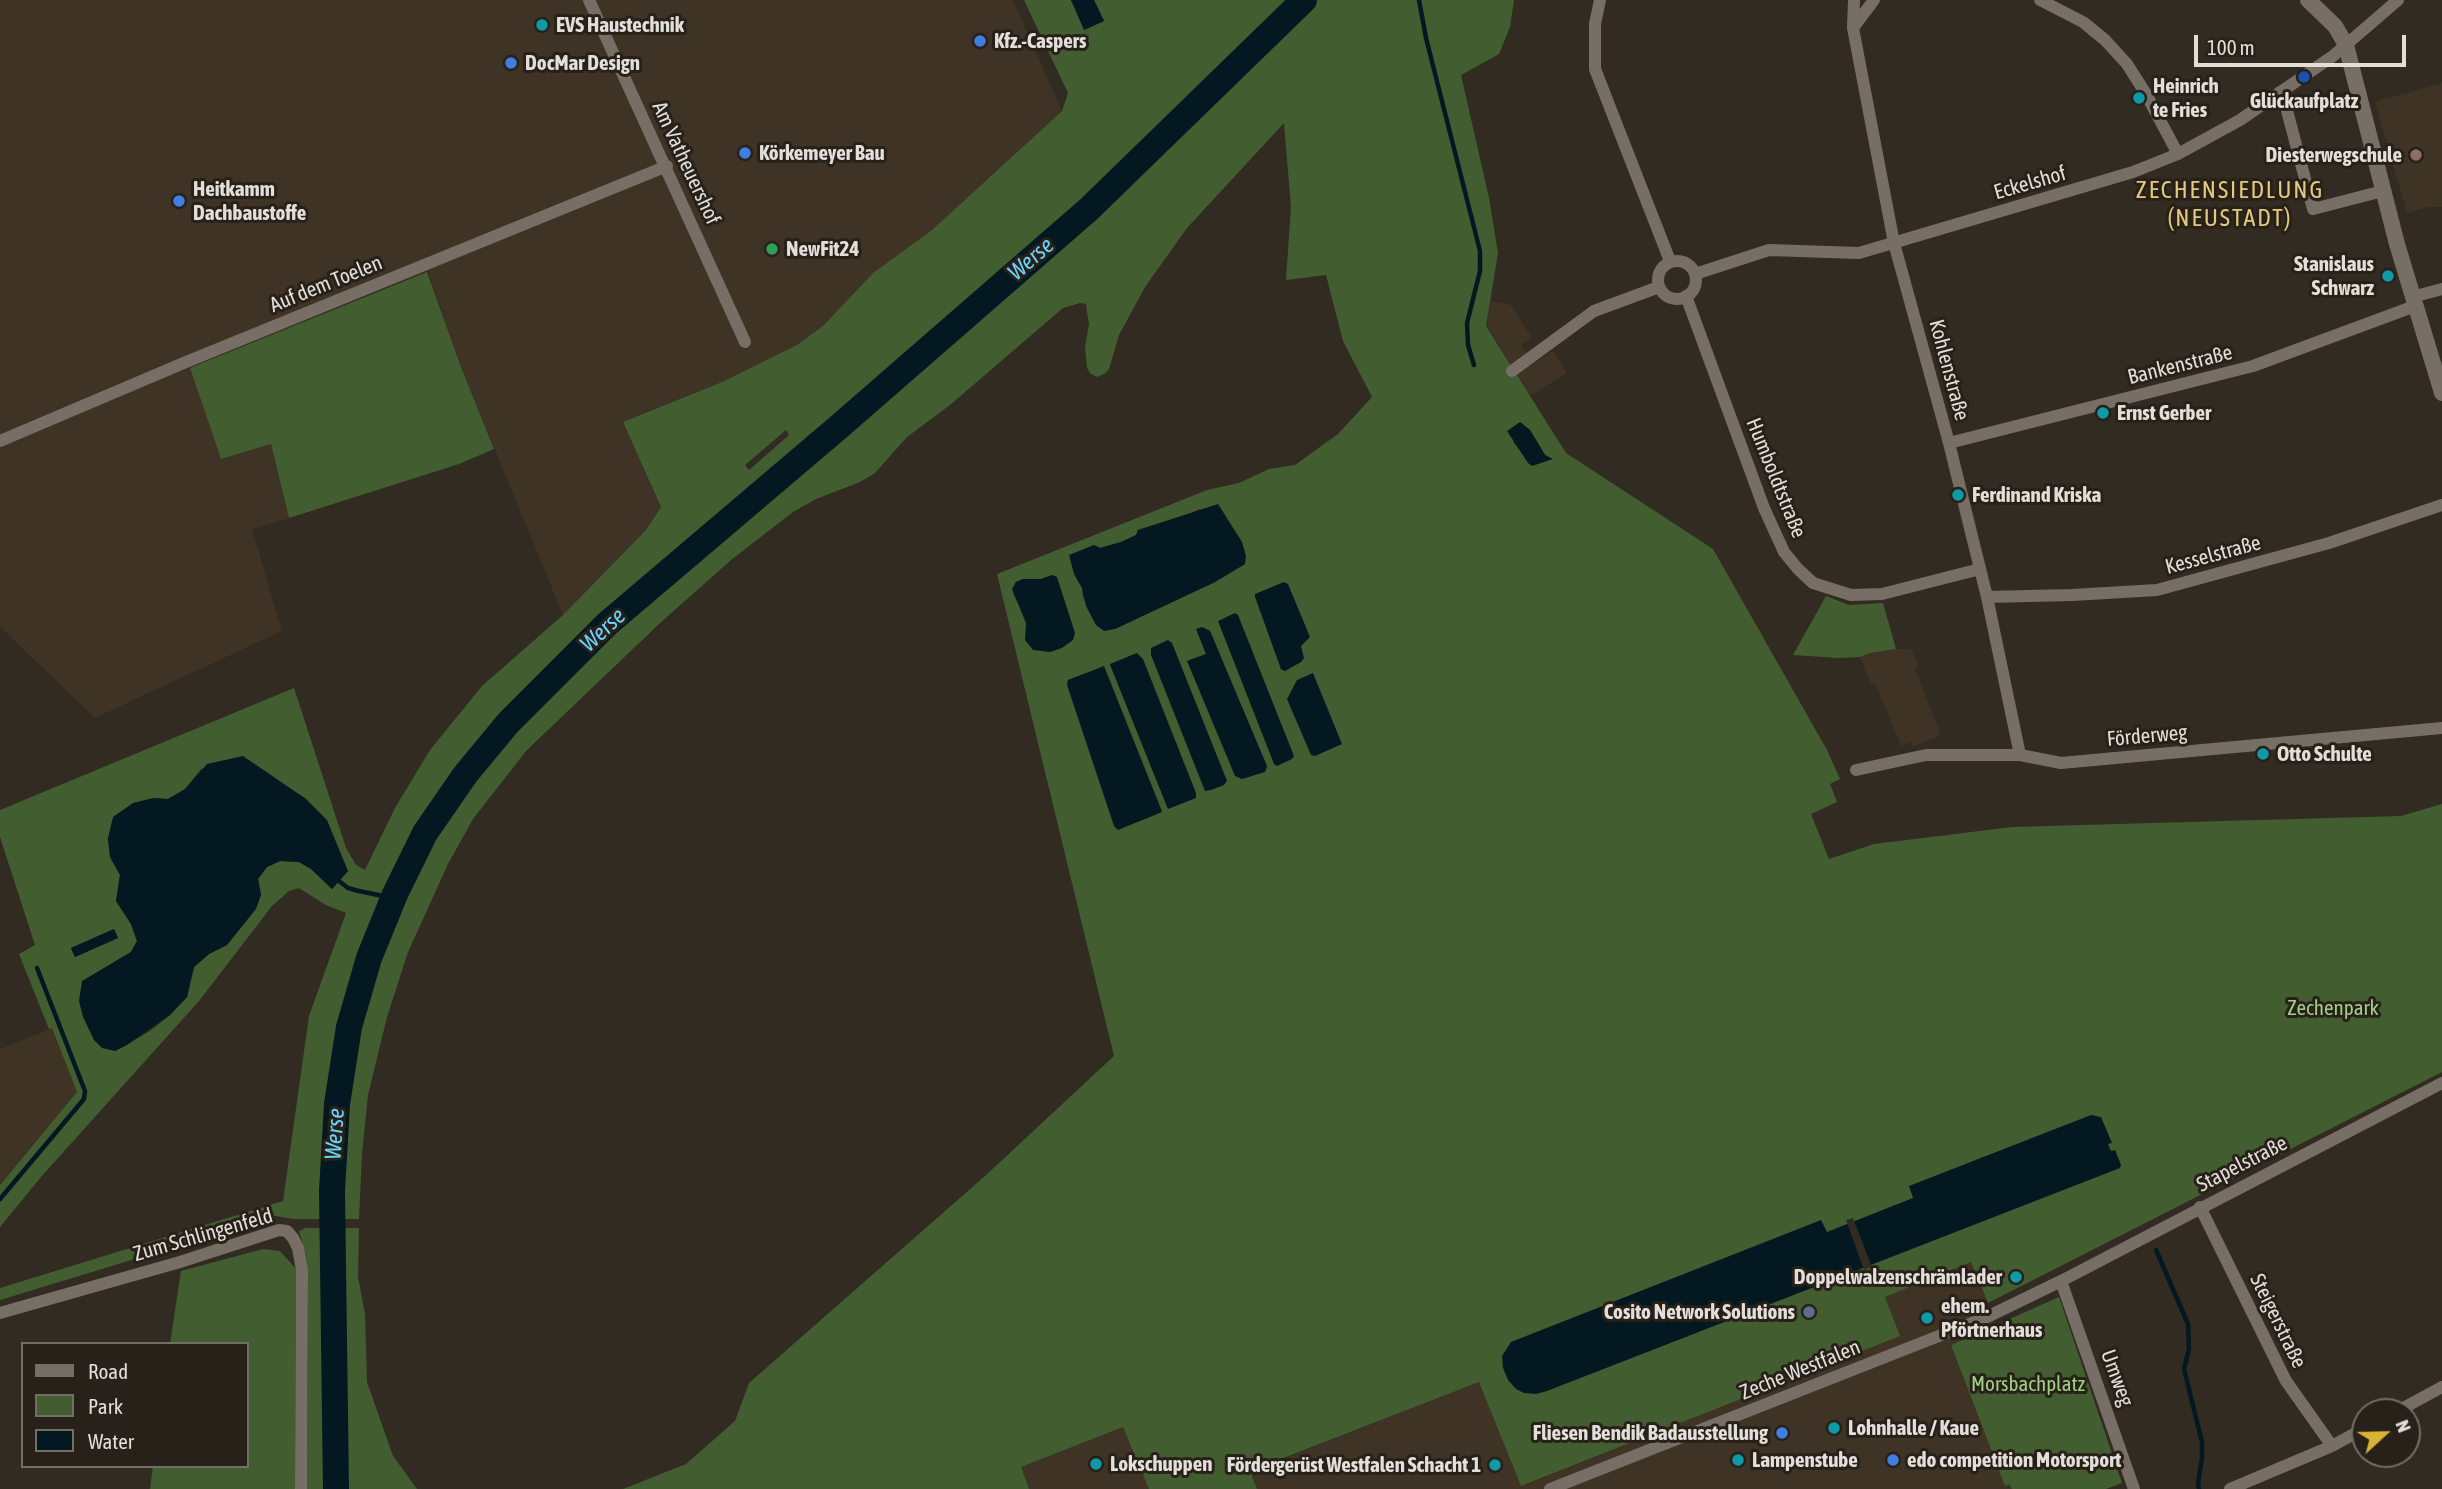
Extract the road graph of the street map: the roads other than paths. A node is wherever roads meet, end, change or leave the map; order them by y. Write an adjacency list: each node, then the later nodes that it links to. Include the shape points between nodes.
1 (589, 0): 12 (street, Am Vatheuershof)
2 (1601, 0): 15 (street, via 1595,24 1595,69)
3 (1854, 0): 8 (street, Kohlenstraße)
4 (1874, 0): 8 (street)
5 (2040, 0): 11 (street, via 2083,22 2127,64)
6 (2308, 0): 9 (street, via 2335,26)
7 (2398, 0): 9 (street, Eckelshof)
8 (1853, 28): 14 (street, Kohlenstraße)
9 (2346, 45): 10 (street, Eckelshof); 13 (street)
10 (2280, 92): 11 (street, Eckelshof); 13 (street, via 2313,209)
11 (2178, 154): 14 (street, Eckelshof, via 2133,172)
12 (667, 166): 21 (street, Am Vatheuershof); 24 (street, Auf dem Toelen)
13 (2383, 191): 20 (street)
14 (1894, 243): 16 (street, Eckelshof, via 1859,253 1769,250); 25 (street, Kohlenstraße)
15 (1671, 261): 16 (street, via 1683,261); 17 (street, via 1658,275)
16 (1695, 274): 19 (street, via 1695,287)
17 (1659, 288): 19 (street, via 1668,297); 22 (street, via 1594,311)
18 (2442, 289): 20 (street, Bankenstraße)
19 (1686, 296): 27 (street, Humboldtstraße, via 1764,508 1784,552 1806,576 1830,590 1851,595 1882,594)
20 (2413, 301): 23 (street); 25 (street, Bankenstraße, via 2253,366)
21 (745, 342)
22 (1512, 370)
23 (2442, 393)
24 (0, 441)
25 (1949, 443): 27 (street, Kohlenstraße)
26 (2442, 505): 28 (street, Kesselstraße, via 2329,543 2157,590)
27 (1980, 569): 28 (street, Kohlenstraße)
28 (1987, 597): 30 (street, Kohlenstraße)
29 (2442, 728): 30 (street, Förderweg, via 2061,763)
30 (2020, 755): 31 (street, Förderweg, via 1926,755)
31 (1856, 770)
32 (2442, 1083): 33 (street, Stapelstraße)
33 (2200, 1208): 34 (street, Stapelstraße); 39 (street, Steigerstraße, via 2286,1381)
34 (2061, 1281): 41 (street, Zeche Westfalen, via 1987,1317); 42 (street, Umweg)
35 (0, 1313): 40 (street, Zum Schlingenfeld, via 287,1231 298,1248 302,1269)
36 (2442, 1387): 37 (street)
37 (2421, 1398)
38 (2351, 1436): 39 (street)
39 (2332, 1446): 43 (street)
40 (301, 1489)
41 (1550, 1489)
42 (2134, 1489)
43 (2230, 1489)

